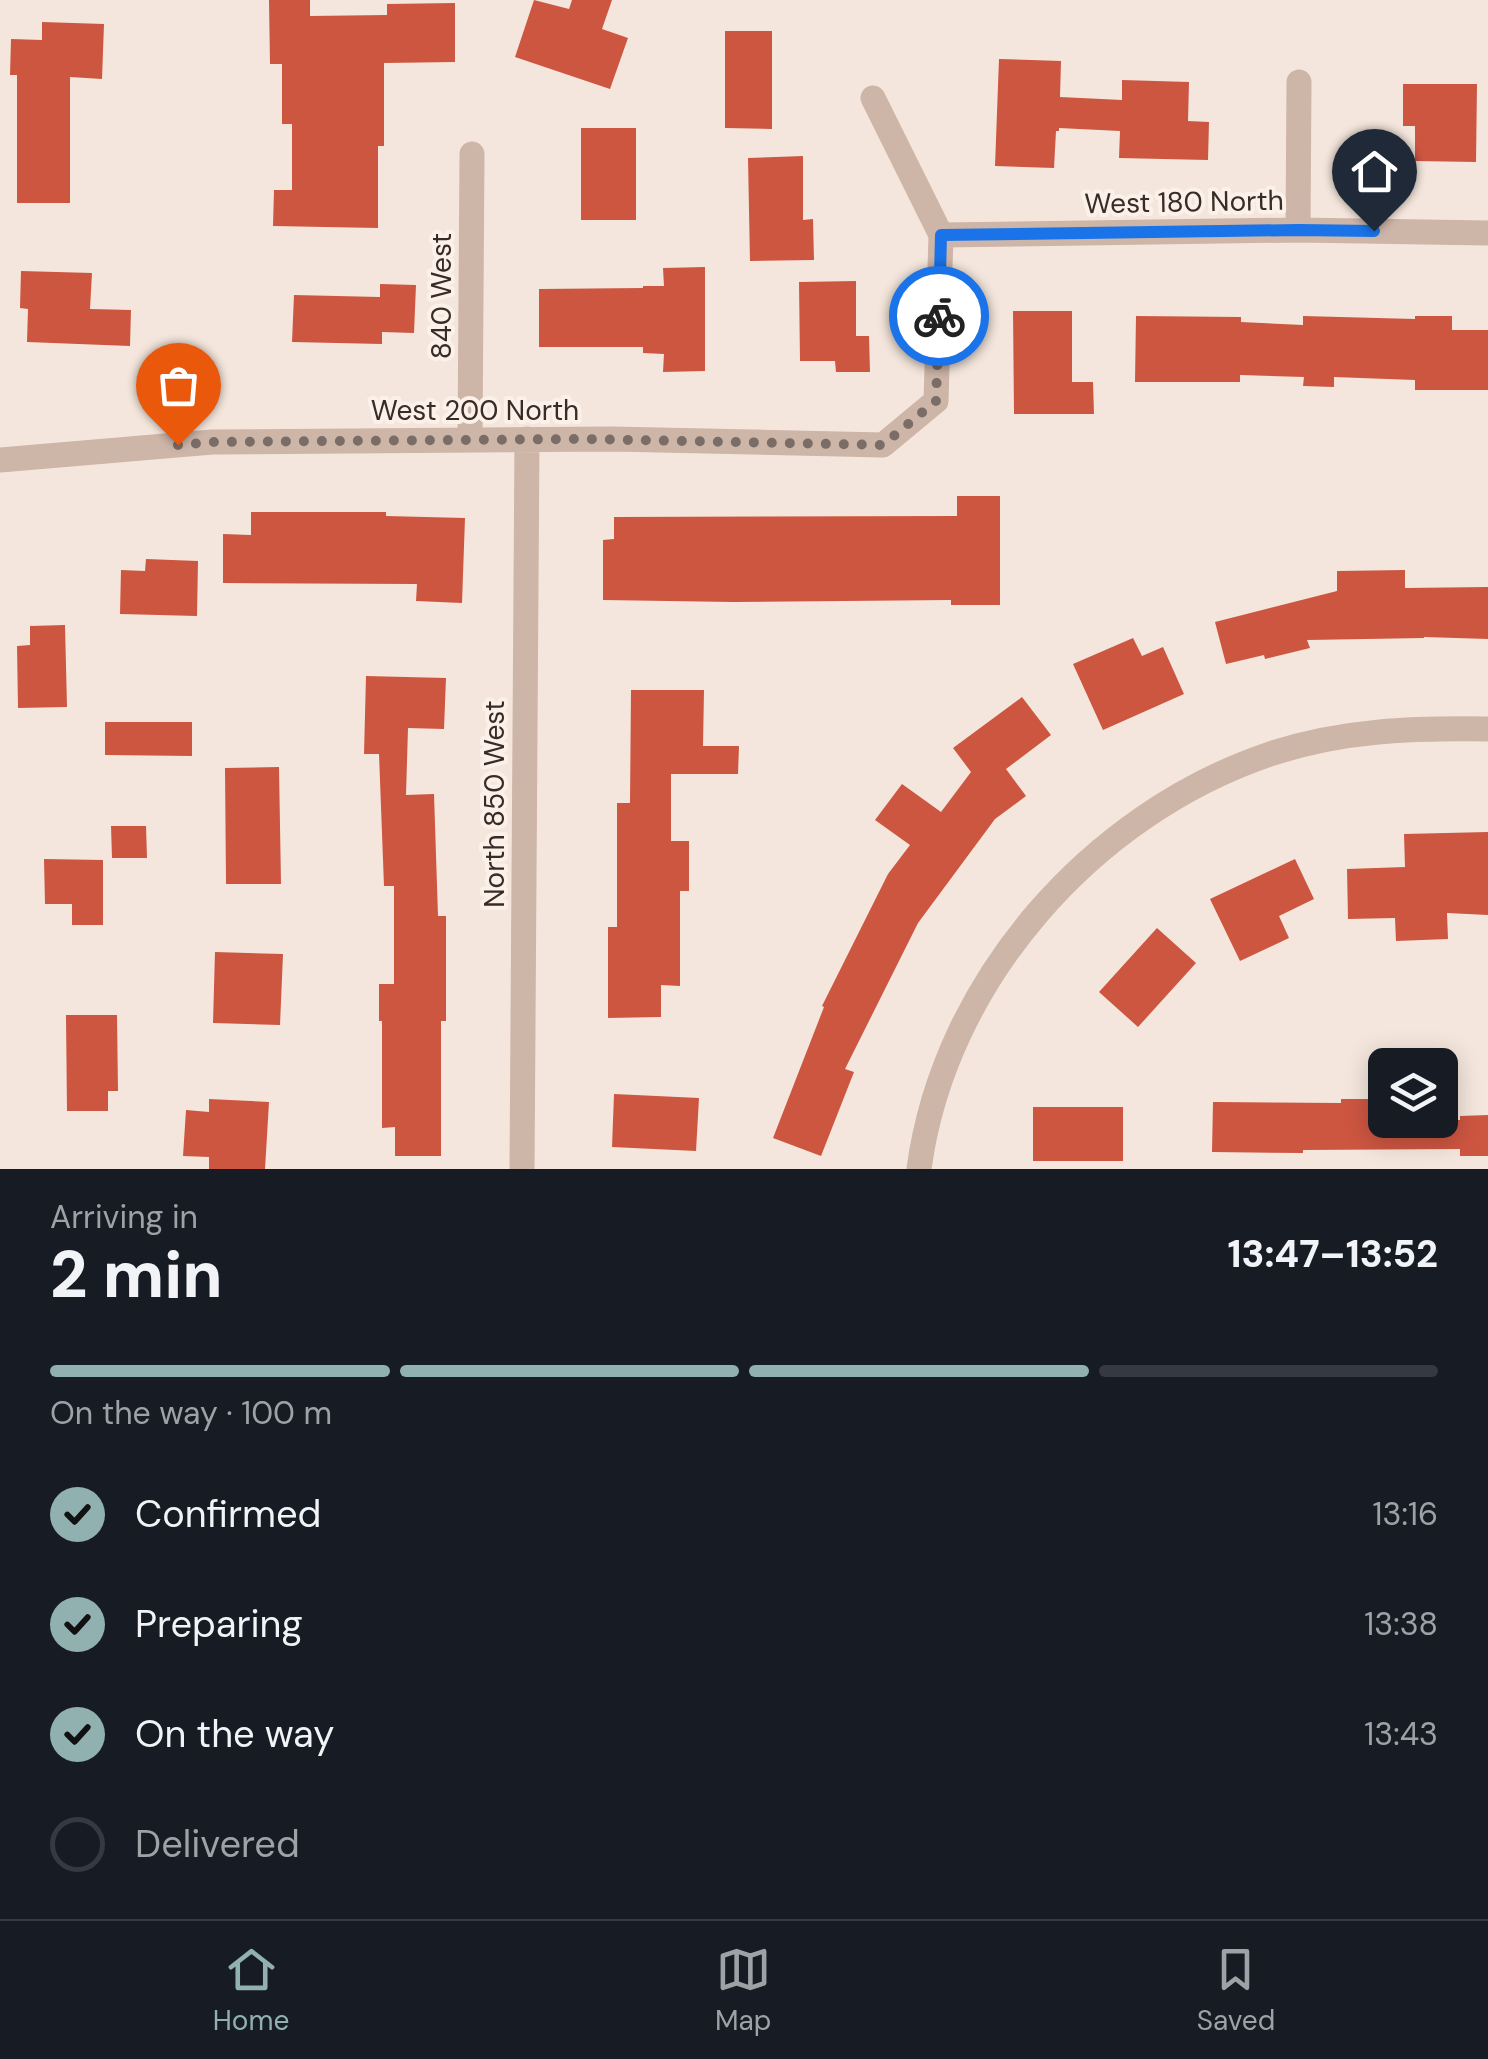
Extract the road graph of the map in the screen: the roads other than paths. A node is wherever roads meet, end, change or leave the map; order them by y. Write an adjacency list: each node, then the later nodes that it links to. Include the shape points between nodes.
1 (1299, 82): 4 (street)
2 (874, 98): 6 (street)
3 (472, 154): 7 (street, 840 West)
4 (1298, 230): 5 (street, West 180 North); 6 (street, West 180 North)
5 (1488, 233)
6 (941, 235): 8 (street, West 200 North, via 936,401 883,445)
7 (470, 439): 8 (street, West 200 North); 9 (street, West 200 North, via 212,442)
8 (527, 439): 11 (street, North 850 West)
9 (0, 460)
10 (1488, 729): 12 (street, via 1408,728 1270,754 1206,780 1102,848 1028,923 988,981 937,1093)
11 (522, 1169)
12 (919, 1169)

